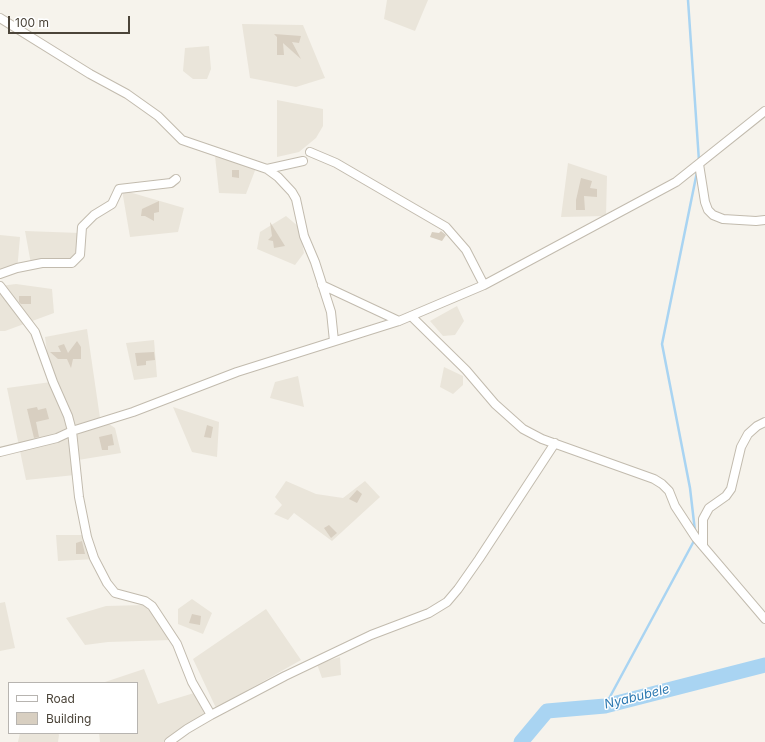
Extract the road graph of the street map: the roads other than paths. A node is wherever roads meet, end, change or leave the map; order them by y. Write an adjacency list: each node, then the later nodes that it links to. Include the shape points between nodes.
1 (0, 18): 6 (street, via 90,74 128,94 158,116 182,140)
2 (765, 111): 5 (street)
3 (310, 152): 11 (street, via 336,163 446,227 466,250)
4 (303, 161): 6 (street)
5 (699, 164): 8 (street, via 708,210 723,219); 11 (street, via 676,182)
6 (267, 169): 10 (street, via 278,177 296,199 304,236 316,262)
7 (176, 179): 9 (street, via 171,183 119,189 112,204 94,215 82,227 80,255 72,263 42,263)
8 (765, 220)
9 (0, 274)
10 (322, 285): 14 (street); 15 (street, via 333,323)
11 (484, 285): 13 (street)
12 (0, 286): 17 (street, via 35,332)
13 (411, 316): 14 (street); 18 (street, via 466,370 512,421 531,434)
14 (399, 321): 15 (street)
15 (334, 341): 17 (street, via 237,372 133,412)
16 (765, 422): 20 (street, via 748,434 741,447 731,488 726,496 709,508 703,519)
17 (72, 431): 19 (street, via 41,443); 22 (street, via 79,497 94,558 114,593 145,601 152,606 177,644 192,682)
18 (555, 443): 20 (street, via 662,484); 22 (street, via 479,559 447,602 429,613 371,635 285,676)
19 (0, 452)
20 (703, 546): 21 (street)
21 (765, 619)
22 (211, 715): 23 (street)
23 (170, 742)

